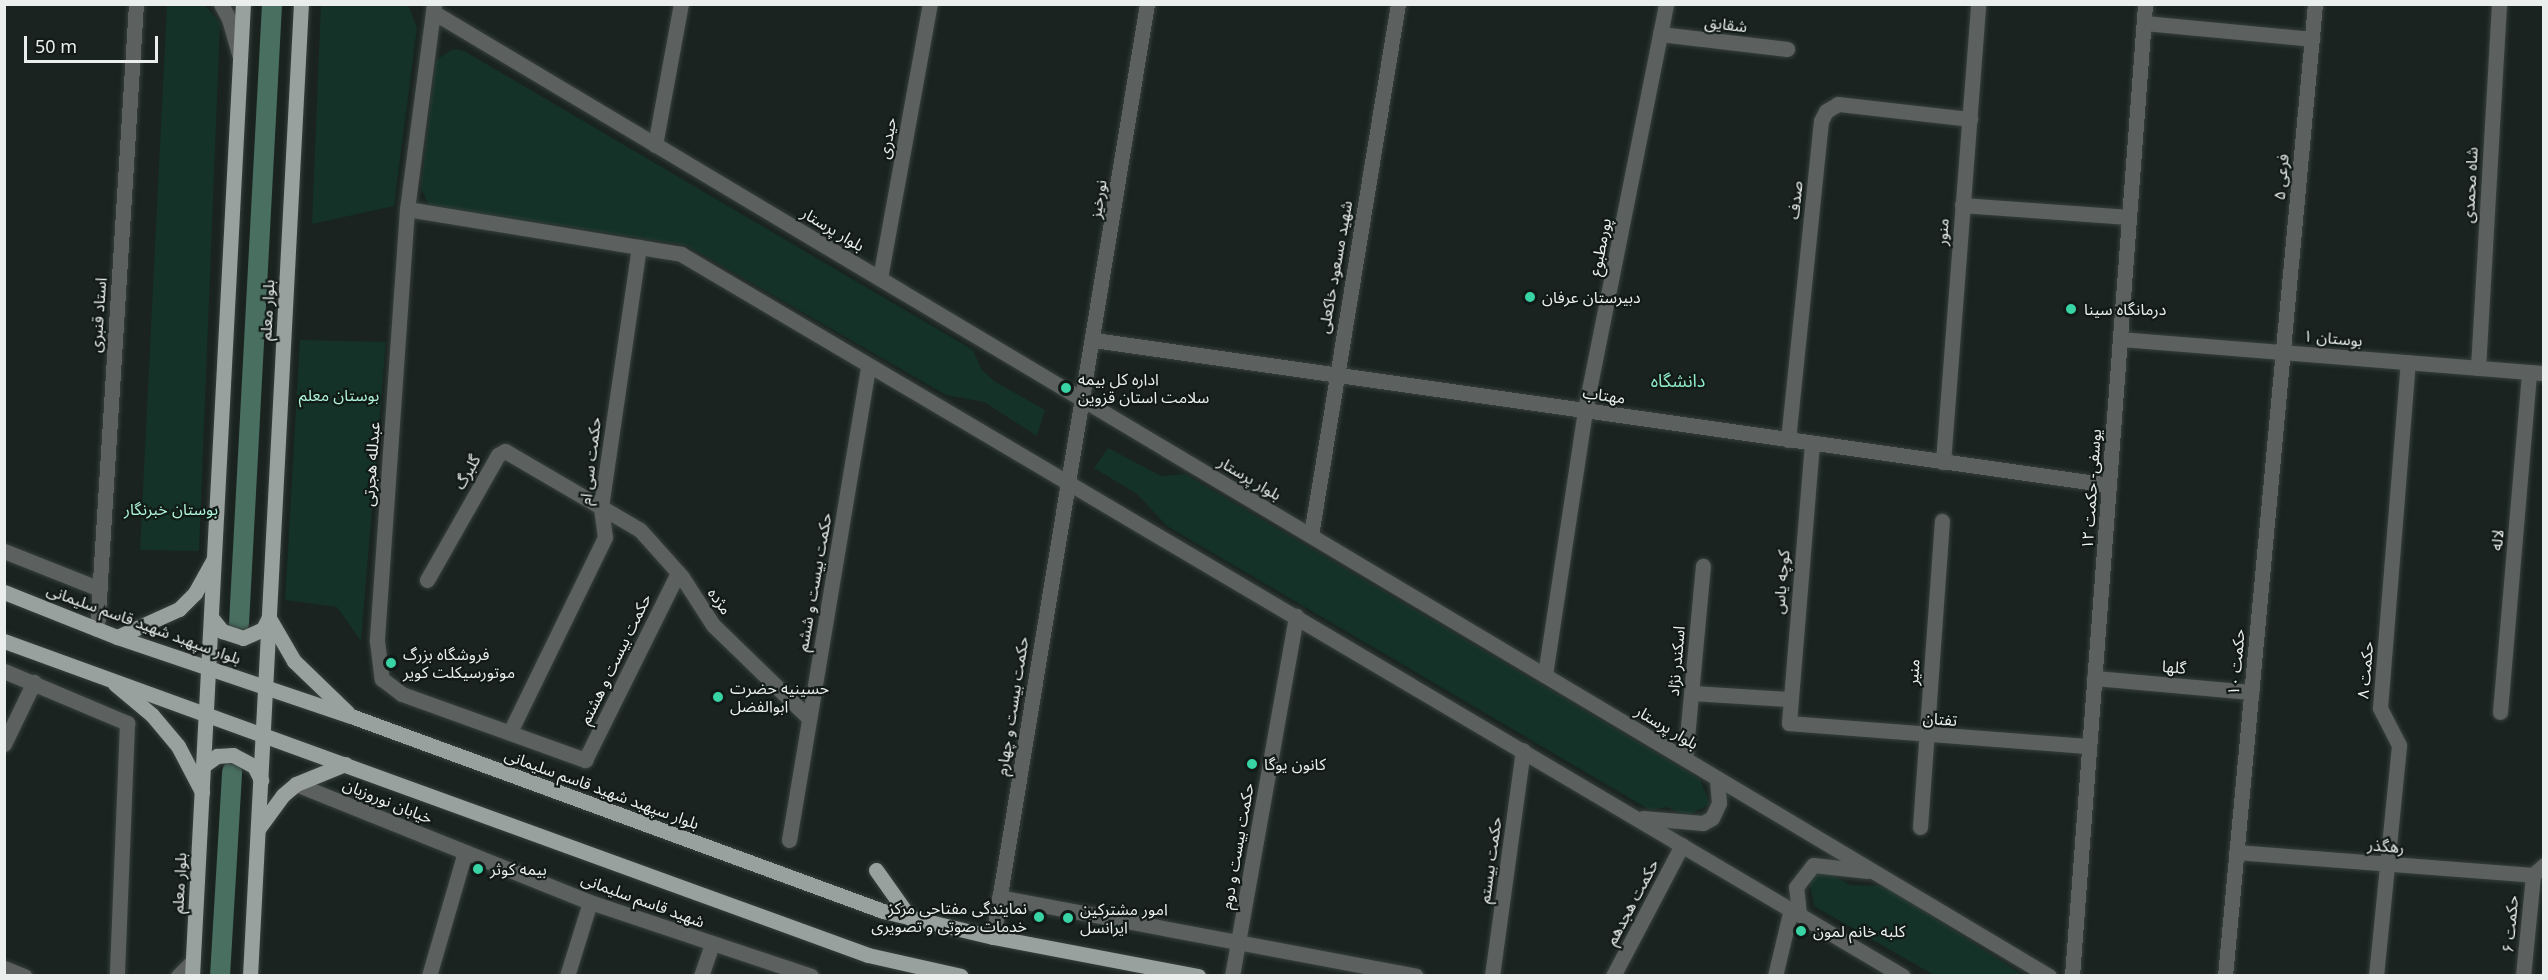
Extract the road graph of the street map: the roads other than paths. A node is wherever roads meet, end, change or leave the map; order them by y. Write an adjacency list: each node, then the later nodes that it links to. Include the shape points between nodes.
1 (136, 4): 50 (street, استاد قنبری)
2 (220, 4): 19 (street, via 230,20)
3 (243, 4): 19 (main road)
4 (301, 4): 54 (main road, بلوار معلم)
5 (681, 4): 21 (street)
6 (930, 4): 26 (street, حیدری)
7 (1147, 4): 28 (street, نورخیز)
8 (1398, 4): 34 (street, شهید مسعود خاکعلی)
9 (1666, 4): 16 (street, پورمطبوع)
10 (1978, 4): 20 (street, منور)
11 (2145, 4): 15 (street, یوسفی- حکمت ۱۲)
12 (2315, 4): 17 (street, فرعی ۵)
13 (2499, 4): 32 (street, شاه محمدی)
14 (433, 8): 21 (street, بلوار پرستار); 23 (street, عبدلله هجرتی)
15 (2144, 23): 17 (street); 24 (street, یوسفی- حکمت ۱۲)
16 (1660, 34): 18 (street, شقایق); 36 (street, پورمطبوع)
17 (2312, 39): 29 (street, فرعی ۵)
18 (1786, 49)
19 (240, 59): 46 (main road)
20 (1970, 119): 22 (street, منور); 37 (street, صدف, via 1838,104 1826,111 1821,121)
21 (655, 145): 26 (street, بلوار پرستار)
22 (1962, 205): 24 (street); 39 (street, منور)
23 (407, 208): 25 (street); 73 (street, عبدلله هجرتی, via 377,662 382,680 402,694)
24 (2129, 217): 27 (street, یوسفی- حکمت ۱۲)
25 (639, 247): 31 (street, via 681,254); 42 (street, حکمت سی ام)
26 (880, 279): 35 (street, بلوار پرستار)
27 (2120, 339): 29 (street, بوستان ۱); 41 (street, یوسفی- حکمت ۱۲)
28 (1094, 340): 34 (street, مهتاب); 35 (street, نورخیز)
29 (2283, 352): 30 (street, بوستان ۱); 65 (street, حکمت ۱۰)
30 (2408, 362): 32 (street, بوستان ۱); 94 (street, حکمت ۸, via 2380,708 2399,745)
31 (868, 366): 40 (street); 71 (street, حکمت بیست و ششم)
32 (2478, 368): 33 (street, بوستان ۱)
33 (2536, 373): 68 (street, لاله)
34 (1335, 374): 36 (street, مهتاب); 44 (street, شهید مسعود خاکعلی)
35 (1082, 399): 40 (street, حکمت بیست و چهارم); 44 (street, بلوار پرستار)
36 (1585, 410): 37 (street, مهتاب); 60 (street, پورمطبوع)
37 (1788, 440): 38 (street, مهتاب)
38 (1812, 443): 39 (street, مهتاب); 67 (street, کوچه یاس)
39 (1943, 462): 41 (street, مهتاب)
40 (1066, 481): 52 (street); 98 (street, حکمت بیست و چهارم)
41 (2109, 486): 62 (street, یوسفی- حکمت ۱۲)
42 (601, 507): 48 (street, مژده, via 640,530); 49 (street, گلبرگ, via 505,451 498,455); 73 (street, حکمت سی ام, via 605,537)
43 (1942, 521): 75 (street, منیر)
44 (1311, 535): 60 (street, بلوار پرستار)
45 (4, 552): 50 (street)
46 (214, 558): 53 (main road, بلوار معلم); 56 (main road, via 195,593 180,609)
47 (1703, 566): 66 (street, اسکندر نژاد)
48 (678, 573): 71 (street, مژده, via 713,625); 80 (street, حکمت بیست و هشتم)
49 (427, 580)
50 (100, 589): 55 (street, استاد قنبری)
51 (4, 592): 55 (main road, بلوار سپهبد شهید قاسم سلیمانی)
52 (1296, 616): 78 (street); 103 (street, حکمت بیست و دوم)
53 (211, 617): 54 (main road, via 228,636 243,638 263,629); 58 (main road, بلوار معلم)
54 (268, 617): 64 (main road, بلوار معلم); 70 (main road, via 294,661)
55 (97, 629): 56 (main road, بلوار سپهبد شهید قاسم سلیمانی)
56 (117, 637): 58 (main road, بلوار سپهبد شهید قاسم سلیمانی)
57 (4, 641): 61 (main road)
58 (208, 668): 64 (main road, بلوار سپهبد شهید قاسم سلیمانی); 69 (main road, بلوار معلم)
59 (4, 670): 63 (street)
60 (1545, 675): 79 (street, بلوار پرستار)
61 (106, 676): 69 (main road); 86 (main road, via 152,715 178,746)
62 (2094, 678): 65 (street, گلها); 77 (street, یوسفی- حکمت ۱۲)
63 (33, 682): 76 (street); 108 (street, via 127,723)
64 (265, 687): 70 (main road, بلوار سپهبد شهید قاسم سلیمانی); 74 (main road, بلوار معلم)
65 (2251, 692): 93 (street, حکمت ۱۰)
66 (1692, 693): 67 (street); 79 (street, اسکندر نژاد)
67 (1788, 699): 72 (street, کوچه یاس)
68 (2500, 712)
69 (206, 713): 74 (main road); 82 (main road, بلوار معلم)
70 (351, 716): 101 (main road, بلوار سپهبد شهید قاسم سلیمانی)
71 (809, 718): 90 (street, حکمت بیست و ششم)
72 (1789, 723): 75 (street, تفتان)
73 (510, 732): 80 (street, عبدلله هجرتی)
74 (263, 734): 81 (main road); 84 (main road, بلوار معلم)
75 (1926, 736): 77 (street, تفتان); 88 (street, منیر)
76 (4, 744)
77 (2089, 746): 124 (street, یوسفی- حکمت ۱۲)
78 (1523, 750): 87 (street); 119 (street, حکمت بیستم)
79 (1685, 759): 83 (street, بلوار پرستار)
80 (585, 760)
81 (345, 764): 85 (main road); 115 (main road, via 868,955)
82 (204, 765): 84 (main road, via 217,756 233,755 248,761); 86 (main road, بلوار معلم)
83 (1718, 778): 87 (street, via 1719,803 1712,818 1703,823); 97 (street, بلوار پرستار)
84 (261, 780): 89 (main road, بلوار معلم)
85 (296, 784): 89 (main road); 92 (street, خیابان نوروزیان)
86 (202, 792): 106 (main road, بلوار معلم)
87 (1637, 818): 91 (street)
88 (1920, 827)
89 (258, 829): 110 (main road)
90 (789, 840)
91 (1682, 845): 100 (street); 120 (street, حکمت هجدهم)
92 (465, 852): 99 (street, شهید قاسم سلیمانی); 111 (street)
93 (2236, 852): 94 (street, رهگذر); 125 (street, حکمت ۱۰)
94 (2390, 864): 96 (street, رهگذر); 126 (street, حکمت ۸)
95 (876, 870): 101 (main road)
96 (2538, 870): 127 (street, حکمت ۶)
97 (1877, 873): 100 (street, via 1824,864 1814,866 1796,887); 123 (street, بلوار پرستار)
98 (999, 897): 102 (street, حکمت بیست و چهارم); 103 (street)
99 (590, 902): 104 (street, شهید قاسم سلیمانی); 112 (street)
100 (1795, 912): 121 (street); 122 (street)
101 (910, 918): 102 (main road, بلوار سپهبد شهید قاسم سلیمانی)
102 (993, 937): 116 (main road, بلوار سپهبد شهید قاسم سلیمانی)
103 (1238, 942): 117 (street, حکمت بیست و دوم); 118 (street)
104 (712, 944): 113 (street); 114 (street, شهید قاسم سلیمانی)
105 (4, 968): 107 (street)
106 (192, 969): 109 (street)
107 (24, 975)
108 (117, 975)
109 (178, 975)
110 (250, 975)
111 (429, 975)
112 (567, 975)
113 (701, 975)
114 (812, 975)
115 (961, 975)
116 (1198, 975)
117 (1232, 975)
118 (1416, 975)
119 (1492, 975)
120 (1613, 975)
121 (1776, 975)
122 (1903, 975)
123 (2045, 975)
124 (2072, 975)
125 (2224, 975)
126 (2376, 975)
127 (2523, 975)

